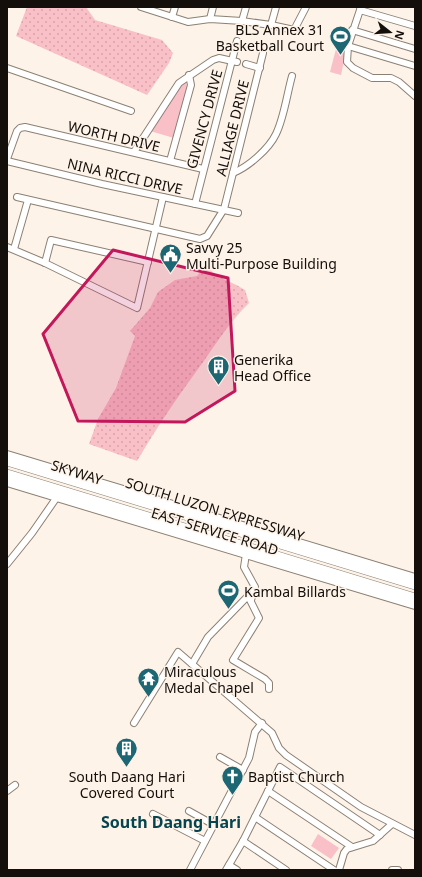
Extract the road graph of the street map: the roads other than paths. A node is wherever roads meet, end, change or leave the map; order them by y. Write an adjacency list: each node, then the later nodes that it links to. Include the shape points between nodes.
1 (141, 7): 8 (street)
2 (175, 7): 8 (street)
3 (213, 7): 9 (street)
4 (246, 7): 10 (street)
5 (276, 7): 11 (street)
6 (306, 7): 11 (street, via 294,30)
7 (360, 8): 12 (street); 13 (street)
8 (172, 17): 9 (street, via 188,22)
9 (210, 19): 10 (street)
10 (242, 21): 11 (street)
11 (271, 24)
12 (415, 26)
13 (352, 30): 15 (street); 16 (street)
14 (237, 41): 18 (street, GIVENCY DRIVE)
15 (348, 46): 20 (street); 25 (street, via 347,62 353,68 372,78 391,78)
16 (415, 49)
17 (264, 53): 22 (street, ALLIAGE DRIVE)
18 (235, 61): 23 (street, via 219,58); 30 (street, GIVENCY DRIVE)
19 (246, 64): 22 (street)
20 (415, 66)
21 (7, 68): 26 (street)
22 (260, 68): 31 (street, ALLIAGE DRIVE)
23 (190, 74): 27 (street, via 172,91); 29 (street, via 191,85)
24 (292, 76): 31 (street, via 277,133 252,162)
25 (415, 96)
26 (131, 111)
27 (134, 152): 28 (street, WORTH DRIVE, via 25,127 20,128); 29 (street, WORTH DRIVE)
28 (7, 160): 33 (street, NINA RICCI DRIVE)
29 (170, 161): 30 (street, WORTH DRIVE)
30 (203, 169): 35 (street, GIVENCY DRIVE)
31 (233, 174): 36 (street, ALLIAGE DRIVE)
32 (16, 197): 34 (street, ALLIAGE DRIVE)
33 (163, 197): 35 (street, NINA RICCI DRIVE); 38 (street)
34 (28, 200): 38 (street, ALLIAGE DRIVE); 40 (street)
35 (195, 204): 36 (street, NINA RICCI DRIVE)
36 (224, 209): 37 (street, NINA RICCI DRIVE); 38 (street, ALLIAGE DRIVE, via 207,236 200,240)
37 (238, 213)
38 (155, 230): 41 (street)
39 (7, 246): 40 (street)
40 (14, 249): 42 (street)
41 (148, 262): 42 (street, via 51,240); 42 (street, via 136,308)
42 (45, 263)
43 (7, 455): 51 (main road)
44 (7, 461): 52 (highway, SOUTH LUZON EXPRESSWAY)
45 (7, 465): 53 (highway, SKYWAY)
46 (7, 473): 54 (highway, SKYWAY); 55 (highway, SOUTH LUZON EXPRESSWAY)
47 (7, 482): 48 (main road, EAST SERVICE ROAD)
48 (56, 497): 49 (main road, EAST SERVICE ROAD); 50 (street)
49 (246, 554): 56 (street, via 244,568 255,587); 57 (main road, EAST SERVICE ROAD)
50 (7, 564)
51 (415, 578)
52 (415, 584)
53 (415, 588)
54 (415, 594)
55 (415, 598)
56 (251, 600): 58 (street, via 248,596 208,638); 59 (street, via 259,618 233,660 265,678)
57 (415, 605)
58 (192, 664): 60 (street, via 178,652); 61 (street)
59 (269, 688)
60 (134, 723)
61 (262, 723): 63 (street, via 255,732 252,752); 70 (street, via 272,732 279,748 286,755 342,795)
62 (220, 757): 63 (street)
63 (243, 770): 71 (street)
64 (15, 785): 65 (street)
65 (7, 791)
66 (268, 791): 69 (street); 72 (street, via 280,767); 76 (street)
67 (189, 812): 71 (street)
68 (153, 814): 74 (street)
69 (255, 817): 75 (street); 81 (street)
70 (392, 824): 72 (street); 73 (street)
71 (214, 825): 74 (street)
72 (380, 835): 76 (street, via 374,842)
73 (415, 835)
74 (205, 841): 78 (street)
75 (243, 841): 77 (street); 80 (street)
76 (352, 848): 82 (street, via 344,852)
77 (227, 868): 79 (street)
78 (190, 870)
79 (237, 870)
80 (286, 870)
81 (334, 870)
82 (339, 870)
83 (392, 870): 84 (street)
84 (398, 870)

